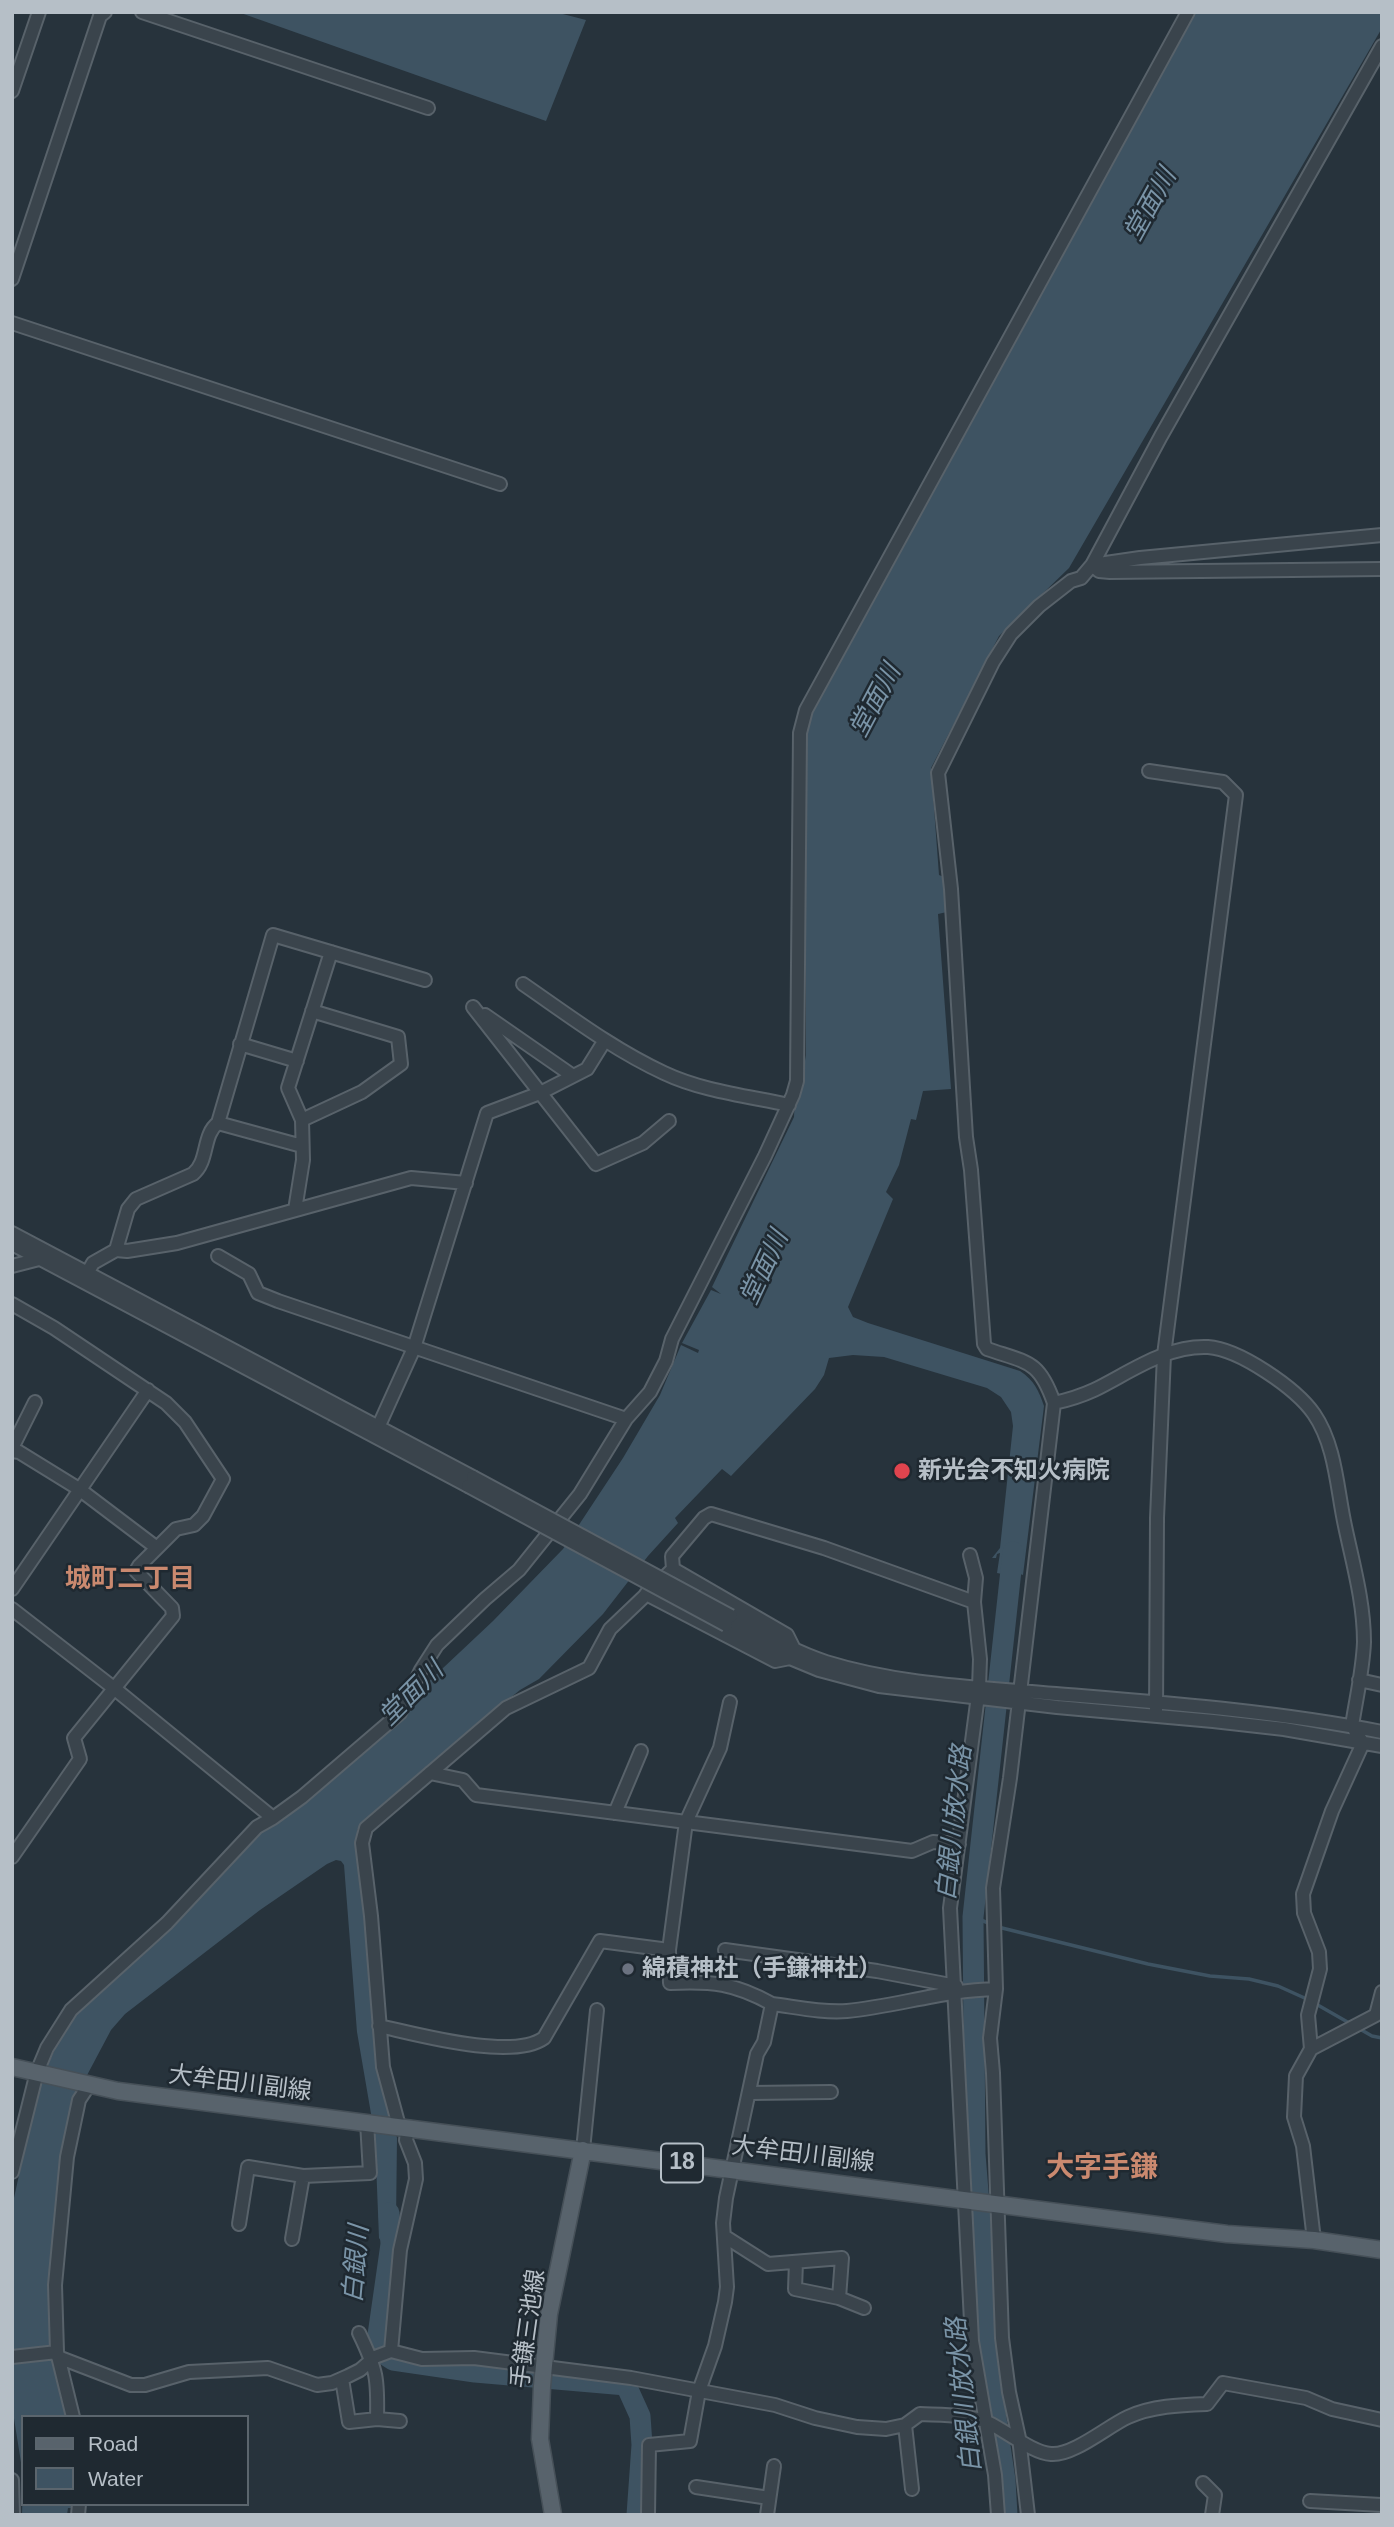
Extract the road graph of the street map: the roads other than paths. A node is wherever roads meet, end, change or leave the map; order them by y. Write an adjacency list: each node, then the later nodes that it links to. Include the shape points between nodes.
1 (39, 12): 6 (street)
2 (105, 12): 8 (street)
3 (142, 12): 7 (street)
4 (1188, 12): 24 (street, via 806,710 800,733 798,1076)
5 (1382, 46): 12 (street)
6 (12, 91)
7 (428, 108)
8 (12, 279)
9 (12, 323): 10 (street)
10 (500, 484)
11 (1382, 535): 12 (street)
12 (1092, 565): 13 (street, via 1110,572); 43 (street, via 1081,578 1038,606 1011,634 938,773 951,889 984,1345 1040,1371)
13 (1382, 569)
14 (1149, 771): 40 (street, via 1223,782 1236,795)
15 (331, 952): 16 (street); 18 (street); 20 (street, via 273,935)
16 (425, 980)
17 (523, 984): 19 (street)
18 (312, 1011): 21 (street); 25 (street, via 398,1037 401,1063 362,1092)
19 (605, 1040): 22 (street, via 587,1069); 24 (street, via 676,1078)
20 (240, 1044): 21 (street); 27 (street)
21 (297, 1061): 25 (street, via 288,1088)
22 (573, 1076): 23 (street); 23 (street, via 473,1007)
23 (540, 1093): 26 (street, via 596,1164 643,1143); 29 (street, via 486,1113)
24 (789, 1105): 44 (street, via 672,1339 653,1387)
25 (302, 1120): 28 (street)
26 (669, 1121)
27 (218, 1123): 28 (street); 33 (street, via 211,1130 199,1169 136,1199 128,1209)
28 (302, 1146): 30 (street)
29 (466, 1183): 30 (street, via 411,1178); 39 (street)
30 (295, 1210): 33 (street, via 177,1243)
31 (12, 1233): 34 (street)
32 (12, 1244): 34 (street)
33 (116, 1250): 37 (street, via 93,1263)
34 (45, 1255): 36 (street); 37 (street)
35 (218, 1255): 39 (street, via 250,1274 257,1293)
36 (12, 1266)
37 (85, 1277): 45 (street)
38 (12, 1304): 41 (street)
39 (414, 1348): 44 (street); 45 (street)
40 (1164, 1354): 43 (street, via 1094,1390); 56 (street, via 1208,1347 1228,1352 1281,1384 1313,1414 1334,1467 1359,1587 1364,1642); 62 (street)
41 (148, 1391): 47 (street); 48 (street, via 185,1422 223,1479 203,1516 194,1525 176,1529)
42 (34, 1402): 46 (street)
43 (1054, 1403): 60 (street)
44 (626, 1419): 70 (street, via 580,1494 519,1570 437,1645 400,1713)
45 (376, 1431): 55 (street, bridge)
46 (12, 1449): 47 (street)
47 (79, 1489): 48 (street); 51 (street)
48 (157, 1548): 58 (street, via 136,1571 172,1608 173,1616)
49 (970, 1555): 53 (street, via 976,1578)
50 (673, 1569): 52 (street); 53 (street, via 672,1556 711,1514 824,1548); 55 (street, via 787,1635)
51 (12, 1589)
52 (646, 1594): 55 (street, via 775,1661); 68 (street, via 610,1629 589,1668 506,1708)
53 (974, 1602): 59 (street)
54 (12, 1609): 58 (street)
55 (792, 1654): 59 (street, via 819,1670 879,1686)
56 (1359, 1680): 57 (street); 63 (street)
57 (1382, 1685)
58 (115, 1689): 70 (street); 73 (street, via 74,1738 80,1759)
59 (978, 1693): 60 (street); 72 (street)
60 (1020, 1697): 62 (street); 77 (street, via 993,1888)
61 (730, 1702): 71 (street, via 720,1748)
62 (1155, 1709): 63 (street); 65 (street)
63 (1352, 1726): 64 (street); 65 (street)
64 (1382, 1732)
65 (1363, 1743): 66 (street); 82 (street, via 1332,1811 1303,1894 1320,1969 1308,2015)
66 (1382, 1746)
67 (641, 1751): 69 (street)
68 (430, 1773): 69 (street, via 463,1780 476,1795); 81 (street, via 366,1828 362,1843)
69 (615, 1813): 71 (street)
70 (273, 1818): 84 (street, via 257,1827 167,1923 71,2010 47,2048)
71 (686, 1822): 72 (street, via 912,1851 933,1842); 74 (street)
72 (959, 1844): 76 (street, via 950,1908)
73 (12, 1857)
74 (669, 1950): 79 (street, via 670,1983 712,1981); 81 (street, via 600,1941 544,2038 536,2044 479,2046)
75 (724, 1950): 76 (street, via 877,1971)
76 (957, 1989): 77 (street); 79 (street, via 845,2011); 94 (street)
77 (992, 1989): 95 (street)
78 (1382, 1992): 82 (street, via 1376,2015)
79 (772, 2004): 86 (street)
80 (597, 2011): 90 (street)
81 (379, 2026): 89 (street, via 383,2067)
82 (1311, 2049): 99 (street, via 1296,2076 1294,2117 1303,2146)
83 (12, 2067): 84 (main road, 大牟田川副線 / 18)
84 (39, 2073): 85 (main road, 大牟田川副線 / 18); 92 (street)
85 (85, 2084): 88 (main road, 大牟田川副線 / 18); 106 (street, via 67,2157 61,2208 55,2285)
86 (750, 2092): 87 (street); 91 (street)
87 (831, 2092)
88 (367, 2122): 89 (main road, 大牟田川副線 / 18); 93 (street, via 370,2173)
89 (403, 2126): 90 (main road, 大牟田川副線 / 18); 105 (street, via 416,2179 400,2250)
90 (583, 2150): 91 (main road, 大牟田川副線 / 18); 109 (main road, 手鎌三池線, via 550,2314)
91 (733, 2169): 94 (main road, 大牟田川副線 / 18); 97 (street)
92 (12, 2172)
93 (303, 2176): 96 (street, via 248,2167); 98 (street)
94 (966, 2199): 95 (main road, 大牟田川副線 / 18); 116 (street, via 972,2341)
95 (995, 2203): 99 (main road, 大牟田川副線 / 18); 118 (street, via 1002,2338)
96 (239, 2224)
97 (724, 2236): 101 (street, via 768,2264); 111 (street, via 727,2287 715,2346)
98 (292, 2239)
99 (1314, 2241): 100 (main road, 大牟田川副線 / 18)
100 (1382, 2250)
101 (796, 2262): 102 (street, via 795,2289); 102 (street, via 842,2258)
102 (839, 2298): 103 (street)
103 (864, 2308)
104 (359, 2333): 108 (street)
105 (391, 2351): 108 (street); 109 (street, via 422,2359 474,2358)
106 (58, 2354): 107 (street); 110 (street, via 131,2385 189,2372 268,2368 317,2385); 112 (street)
107 (12, 2357)
108 (372, 2359): 110 (street); 113 (street, via 378,2381)
109 (544, 2369): 111 (street); 128 (main road, 手鎌三池線, via 540,2440)
110 (342, 2379): 113 (street, via 349,2422)
111 (699, 2391): 117 (street, via 858,2427); 129 (street, via 690,2441 649,2445)
112 (73, 2415)
113 (377, 2419): 115 (street)
114 (1382, 2420): 118 (street, via 1306,2398 1223,2383 1207,2404 1169,2406 1130,2416 1066,2451 1051,2454)
115 (400, 2421)
116 (986, 2421): 117 (street, via 920,2414); 118 (street); 131 (street)
117 (905, 2425): 123 (street)
118 (1019, 2438): 132 (street)
119 (774, 2466): 124 (street)
120 (12, 2480): 127 (street)
121 (1203, 2483): 133 (street, via 1215,2495)
122 (696, 2487): 124 (street)
123 (912, 2489)
124 (769, 2498): 130 (street)
125 (1310, 2501): 126 (street)
126 (1382, 2502): 134 (street)
127 (13, 2515)
128 (553, 2515)
129 (648, 2515)
130 (767, 2515)
131 (998, 2515)
132 (1028, 2515)
133 (1212, 2515)
134 (1381, 2515)

